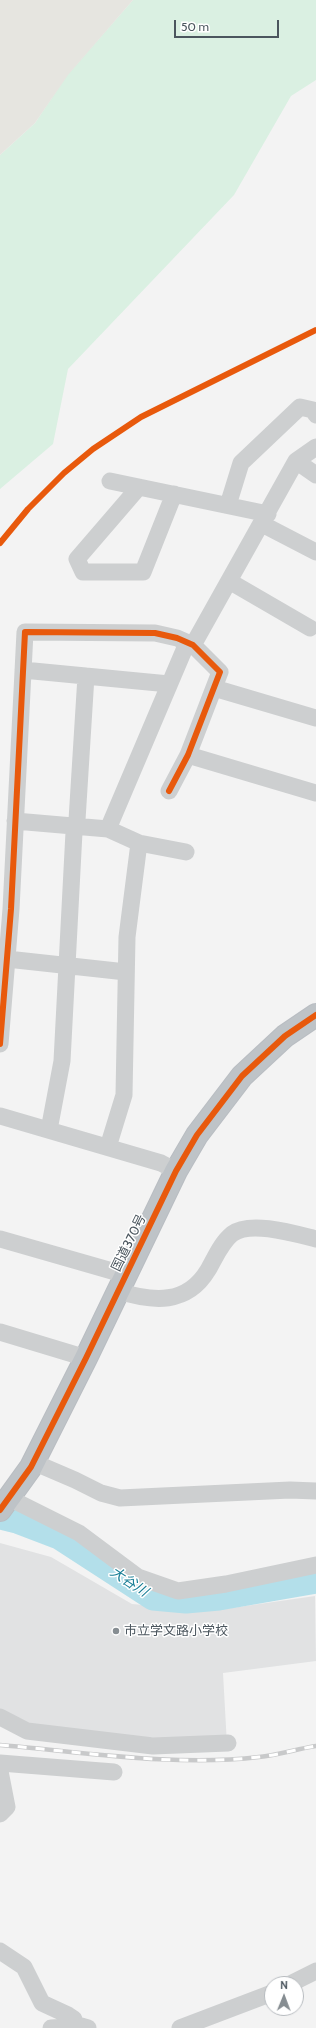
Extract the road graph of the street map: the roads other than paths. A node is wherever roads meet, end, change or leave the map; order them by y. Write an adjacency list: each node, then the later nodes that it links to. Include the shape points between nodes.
1 (316, 415): 8 (street, via 313,410 300,407 241,463)
2 (316, 447): 3 (street)
3 (296, 461): 4 (street); 9 (street)
4 (316, 475)
5 (110, 481): 6 (street)
6 (139, 487): 7 (street); 7 (street, via 77,559 83,572 143,572)
7 (174, 494): 8 (street)
8 (228, 506): 9 (street)
9 (265, 519): 10 (street); 11 (street)
10 (316, 552)
11 (229, 580): 12 (street); 13 (street, via 202,633)
12 (310, 628)
13 (190, 644): 14 (street, via 154,633 25,632); 16 (street); 17 (street, via 220,672)
14 (23, 670): 15 (street); 22 (street)
15 (86, 676): 16 (street); 23 (street)
16 (169, 684): 24 (street)
17 (214, 688): 18 (street); 19 (street)
18 (316, 718)
19 (188, 756): 20 (street); 21 (street)
20 (169, 791)
21 (316, 793)
22 (15, 821): 23 (street); 27 (street)
23 (75, 826): 24 (street); 28 (street)
24 (108, 829): 25 (street)
25 (139, 843): 26 (street); 29 (street, via 127,937)
26 (186, 852)
27 (7, 959): 28 (street); 31 (street)
28 (66, 965): 29 (street); 33 (street, via 62,1061)
29 (126, 972): 34 (street, via 124,1094)
30 (316, 1015): 35 (highway, 国道370号, via 285,1036 242,1076 197,1135)
31 (0, 1044)
32 (0, 1116): 33 (street)
33 (49, 1130): 34 (street)
34 (108, 1148): 35 (street, via 161,1163)
35 (176, 1171): 38 (highway, 国道370号)
36 (0, 1239): 38 (street)
37 (316, 1239): 38 (street, via 277,1230 245,1229 232,1234 219,1250 207,1272 184,1294 170,1298 147,1298)
38 (122, 1283): 40 (highway, 国道370号)
39 (0, 1332): 40 (street)
40 (86, 1358): 41 (highway, 国道370号)
41 (33, 1462): 42 (street, via 101,1493 120,1498); 43 (highway, 国道370号)
42 (316, 1491)
43 (4, 1505): 44 (street, via 79,1533 138,1577 178,1591 226,1584)
44 (316, 1565)
45 (0, 1717): 46 (street, via 27,1731 153,1746)
46 (228, 1744)
47 (0, 1763): 49 (street)
48 (0, 1772): 50 (street, via 7,1808)
49 (114, 1772)
50 (0, 1814)
51 (0, 1951): 55 (street, via 24,1967 42,2003 68,2015)
52 (316, 1972): 53 (street)
53 (304, 1978)
54 (264, 1996): 57 (street)
55 (79, 2027): 56 (street)
56 (51, 2028)
57 (180, 2028)

